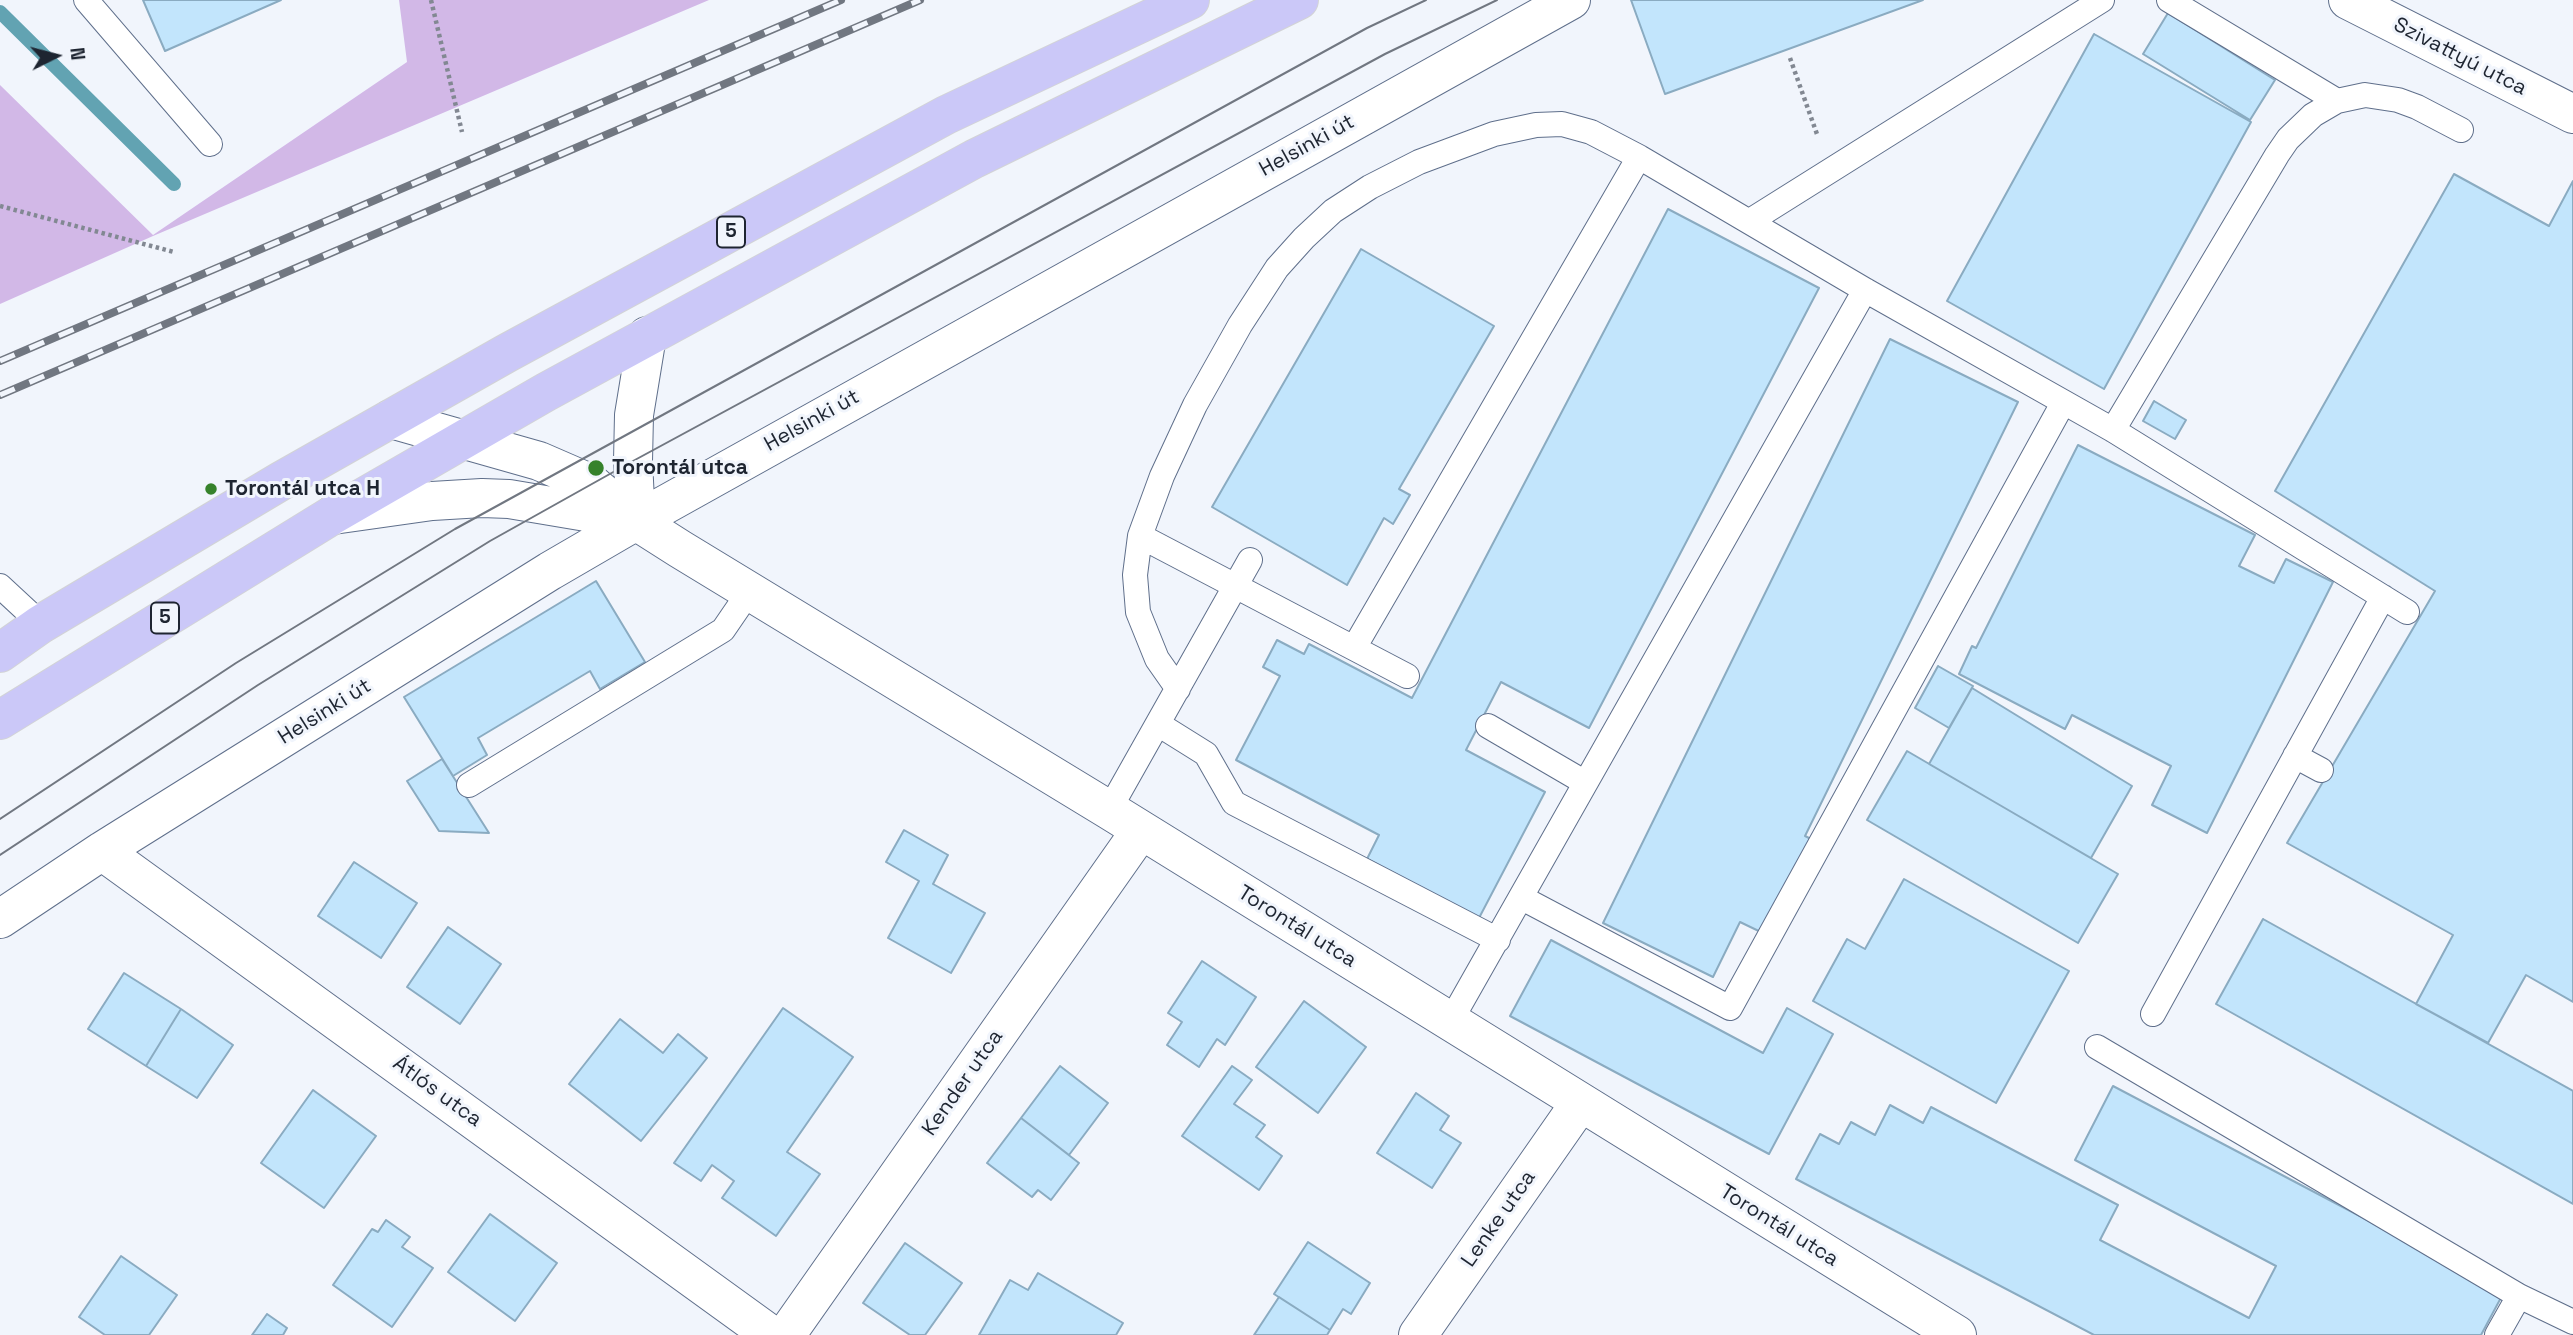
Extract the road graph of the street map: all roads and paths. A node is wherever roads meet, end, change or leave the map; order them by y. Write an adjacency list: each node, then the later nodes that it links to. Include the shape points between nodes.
1 (86, 0): 14 (lane)
2 (431, 0): 13 (path)
3 (1190, 0): 23 (main road, 5, via 946,115)
4 (1299, 0): 21 (main road, 5, via 974,159)
5 (1571, 0): 27 (street, Helsinki út)
6 (2102, 0): 16 (lane)
7 (2169, 0): 10 (lane)
8 (2348, 0): 11 (street, Szivattyú utca)
9 (1790, 58): 16 (path)
10 (2337, 101): 12 (lane, via 2365,95 2398,100); 24 (lane, via 2307,120 2277,155)
11 (2573, 114)
12 (2460, 130)
13 (462, 132)
14 (210, 144)
15 (1639, 157): 18 (lane); 28 (lane, via 1591,132 1562,124 1536,125 1494,134 1419,162 1333,211 1277,268 1240,325 1195,405); 36 (lane)
16 (1830, 171): 18 (lane)
17 (0, 206): 19 (path)
18 (1750, 221): 20 (lane)
19 (174, 252)
20 (1865, 290): 22 (lane); 45 (lane)
21 (647, 336): 25 (main road, 5); 27 (street, via 634,415)
22 (2063, 403): 24 (lane); 50 (lane, via 1730,1009)
23 (391, 419): 25 (street, Torontál utca); 35 (main road, 5)
24 (2113, 430): 33 (lane)
25 (466, 440): 26 (main road, 5); 27 (street, Torontál utca, via 561,469 592,484)
26 (331, 516): 27 (street, Torontál utca, via 482,498); 40 (main road, 5)
27 (636, 521): 32 (street, Torontál utca); 49 (street, Helsinki út)
28 (1140, 536): 31 (lane); 39 (lane, via 1135,575 1138,612 1157,659)
29 (1250, 560): 31 (lane)
30 (0, 586): 35 (lane)
31 (1234, 587): 36 (lane); 39 (lane)
32 (749, 593): 46 (lane, via 723,630); 47 (street, Torontál utca)
33 (2383, 597): 34 (lane); 43 (lane)
34 (2407, 612)
35 (41, 624): 37 (main road, 5)
36 (1353, 648): 38 (lane)
37 (0, 653)
38 (1407, 676)
39 (1178, 689): 41 (lane)
40 (0, 720)
41 (1158, 724): 47 (lane); 52 (lane, via 1206,754 1234,803)
42 (1488, 726): 45 (lane)
43 (2295, 756): 44 (lane); 53 (lane)
44 (2321, 770)
45 (1584, 782): 50 (lane)
46 (469, 785)
47 (1109, 810): 48 (street, Torontál utca)
48 (1141, 830): 54 (street, Torontál utca); 60 (street, Kender utca)
49 (102, 850): 51 (street, Helsinki út); 59 (street, Átlós utca)
50 (1522, 898): 52 (lane)
51 (0, 919)
52 (1498, 940): 54 (lane)
53 (2153, 1014)
54 (1450, 1022): 56 (street, Torontál utca)
55 (2097, 1048): 57 (lane)
56 (1580, 1103): 61 (street, Lenke utca); 62 (street, Torontál utca)
57 (2519, 1296): 58 (lane); 63 (lane)
58 (2573, 1322)
59 (771, 1335)
60 (786, 1335)
61 (1418, 1335)
62 (1957, 1335)
63 (2497, 1335)

